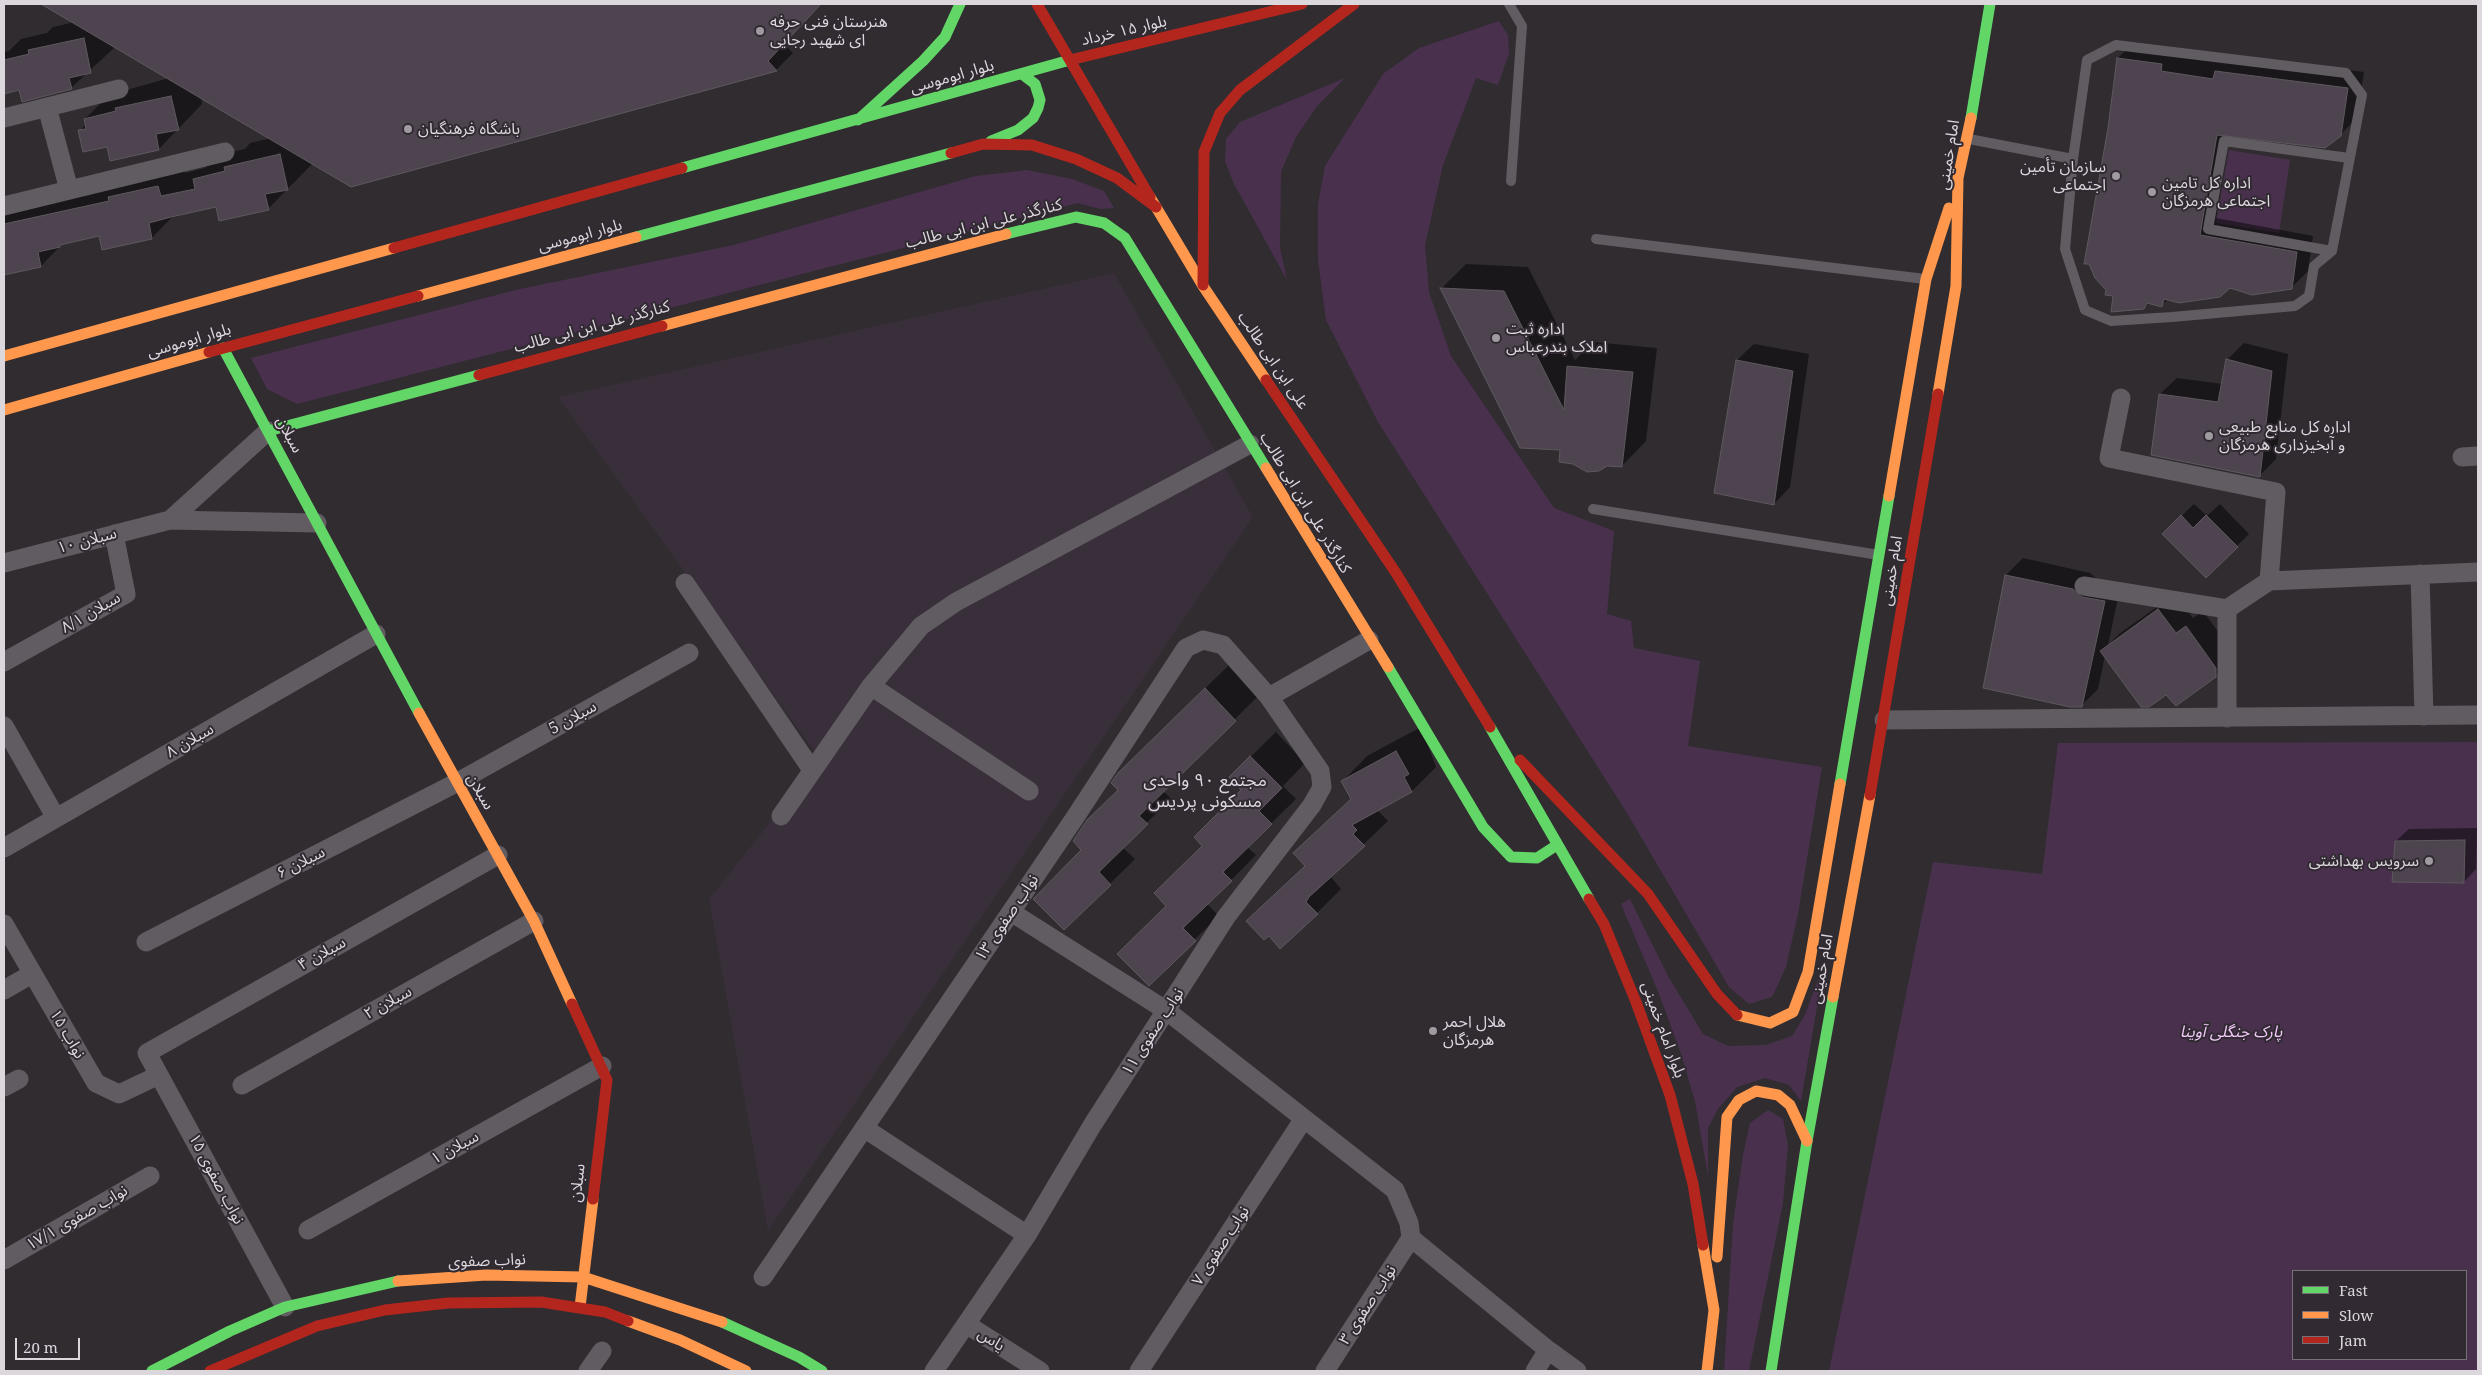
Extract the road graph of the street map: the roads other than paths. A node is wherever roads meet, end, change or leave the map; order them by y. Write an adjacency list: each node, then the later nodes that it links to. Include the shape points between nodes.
1 (960, 4): 12 (main road, via 945,37)
2 (1037, 4): 7 (main road, علی ابن ابی طالب)
3 (1302, 4): 7 (main road, بلوار ۱۵ خرداد)
4 (1354, 4): 26 (main road, via 1240,90 1220,113 1204,152)
5 (1509, 4): 19 (lane, via 1522,26)
6 (1990, 4): 13 (main road, امام خمینی)
7 (1070, 60): 8 (main road, بلوار ابوموسی); 22 (main road, علی ابن ابی طالب)
8 (1022, 74): 12 (main road, بلوار ابوموسی); 14 (main road, via 1035,84 1040,100 1033,118 1018,130)
9 (119, 89): 10 (street)
10 (47, 107): 11 (street); 20 (street)
11 (4, 118)
12 (858, 120): 28 (main road, بلوار ابوموسی)
13 (1968, 139): 17 (lane); 18 (main road, امام خمینی)
14 (983, 144): 22 (main road, بلوار ابوموسی, via 1032,145 1076,159 1116,178); 27 (main road, بلوار ابوموسی)
15 (225, 152): 20 (street)
16 (2349, 158): 17 (lane, via 2362,95 2346,73 2116,45 2087,60); 24 (lane); 24 (lane, via 2224,141 2220,159 2208,229)
17 (2073, 160): 24 (lane, via 2066,249 2085,310 2111,321 2295,306 2309,296 2314,266)
18 (1958, 178): 25 (main road); 54 (main road, امام خمینی, via 1956,286)
19 (1511, 181)
20 (70, 190): 21 (street)
21 (4, 206)
22 (1156, 206): 26 (main road, علی ابن ابی طالب)
23 (1596, 239): 25 (lane)
24 (2332, 251)
25 (1926, 279): 37 (main road)
26 (1203, 286): 56 (main road, علی ابن ابی طالب, via 1396,573)
27 (223, 348): 30 (main road, بلوار ابوموسی); 31 (main road, سبلان)
28 (4, 356)
29 (2121, 398): 41 (street, via 2109,458 2276,492)
30 (4, 410)
31 (268, 430): 32 (main road, کنارگذر علی ابن ابی طالب, via 1076,217 1104,223 1125,238); 34 (street, سبلان ۱۰); 35 (main road, سبلان)
32 (1250, 444): 46 (main road, کنارگذر علی ابن ابی طالب); 49 (street, via 956,602 922,626)
33 (1593, 510): 37 (lane)
34 (170, 520): 35 (street, سبلان ۱۰); 36 (street, سبلان ۱۰)
35 (317, 523): 45 (main road, سبلان)
36 (114, 534): 38 (street, سبلان ۱۰); 48 (street, سبلان ۸/۱, via 126,594)
37 (1880, 555): 56 (main road, via 1808,972 1792,1012 1770,1023 1738,1016 1717,994 1648,894)
38 (4, 563)
39 (2478, 572): 40 (street)
40 (2420, 574): 41 (street); 52 (street)
41 (2269, 581): 44 (street)
42 (685, 583): 57 (street)
43 (2084, 586): 44 (street)
44 (2227, 609): 53 (street)
45 (376, 634): 58 (main road, سبلان); 61 (street, سبلان ۸)
46 (1369, 640): 50 (street); 62 (main road, کنارگذر علی ابن ابی طالب, via 1483,827 1511,857 1537,858)
47 (689, 653): 58 (street, سبلان 5)
48 (4, 662)
49 (871, 686): 57 (street); 59 (street)
50 (1269, 697): 65 (street, نواب صفوی ۱۳, via 1223,645 1203,640 1186,648); 71 (street, نواب صفوی ۱۱, via 1320,771 1322,787 1312,805 1226,917)
51 (2478, 715): 52 (street)
52 (2424, 716): 53 (street)
53 (2227, 718): 54 (street)
54 (1884, 720): 78 (main road, امام خمینی)
55 (4, 726): 61 (street)
56 (1492, 730): 62 (main road, بلوار امام خمینی)
57 (812, 770): 60 (street)
58 (456, 783): 64 (main road, سبلان); 68 (street, سبلان ۶)
59 (1029, 791)
60 (780, 816)
61 (56, 818): 63 (street, سبلان ۸)
62 (1557, 845): 88 (main road, بلوار امام خمینی, via 1604,924 1670,1095 1693,1184)
63 (4, 848)
64 (498, 855): 66 (main road, سبلان); 72 (street, سبلان ۴)
65 (1011, 912): 71 (street); 77 (street, نواب صفوی ۱۳)
66 (534, 921): 73 (main road, سبلان); 75 (street, سبلان ۲)
67 (4, 924): 69 (street, نواب ۱۵)
68 (146, 942)
69 (32, 974): 70 (street); 74 (street, نواب ۱۵, via 96,1083 119,1094)
70 (4, 990)
71 (1167, 1011): 76 (street); 81 (street, نواب صفوی ۱۱, via 1093,1124)
72 (147, 1052): 74 (street, نواب صفوی ۱۵)
73 (602, 1066): 80 (street, سبلان ۱); 84 (main road, سبلان, via 607,1080)
74 (159, 1075): 86 (street, نواب صفوی ۱۵)
75 (242, 1085)
76 (1303, 1120): 82 (street, via 1395,1190 1409,1223); 101 (street, نواب صفوی ۷)
77 (864, 1128): 81 (street); 85 (street, نواب صفوی ۱۳)
78 (1807, 1141): 88 (main road, via 1790,1106 1778,1095 1756,1091 1740,1100 1727,1117); 106 (main road)
79 (150, 1176): 83 (street, نواب صفوی ۱۷/۱)
80 (308, 1230)
81 (1027, 1235): 89 (street, نواب صفوی ۱۱)
82 (1411, 1238): 91 (street); 102 (street, نواب صفوی ۳)
83 (4, 1260)
84 (583, 1277): 86 (main road, نواب صفوی, via 486,1275 403,1280); 87 (main road, سبلان); 98 (main road, نواب صفوی, via 733,1325)
85 (763, 1277)
86 (285, 1307): 92 (main road, نواب صفوی)
87 (580, 1307): 95 (main road, via 541,1302 448,1303 385,1310 317,1326); 97 (main road, via 605,1312 680,1340)
88 (1714, 1310): 105 (main road, بلوار امام خمینی)
89 (966, 1324): 99 (street, نواب صفوی ۱۱); 100 (street, یاس)
90 (602, 1350): 96 (street)
91 (1548, 1350): 103 (street); 104 (street)
92 (170, 1362): 93 (main road, via 179,1363); 94 (main road, نواب صفوی)
93 (185, 1370)
94 (152, 1371)
95 (210, 1371)
96 (588, 1371)
97 (746, 1371)
98 (822, 1371)
99 (934, 1371)
100 (1040, 1371)
101 (1139, 1371)
102 (1325, 1371)
103 (1535, 1371)
104 (1577, 1371)
105 (1707, 1371)
106 (1771, 1371)

